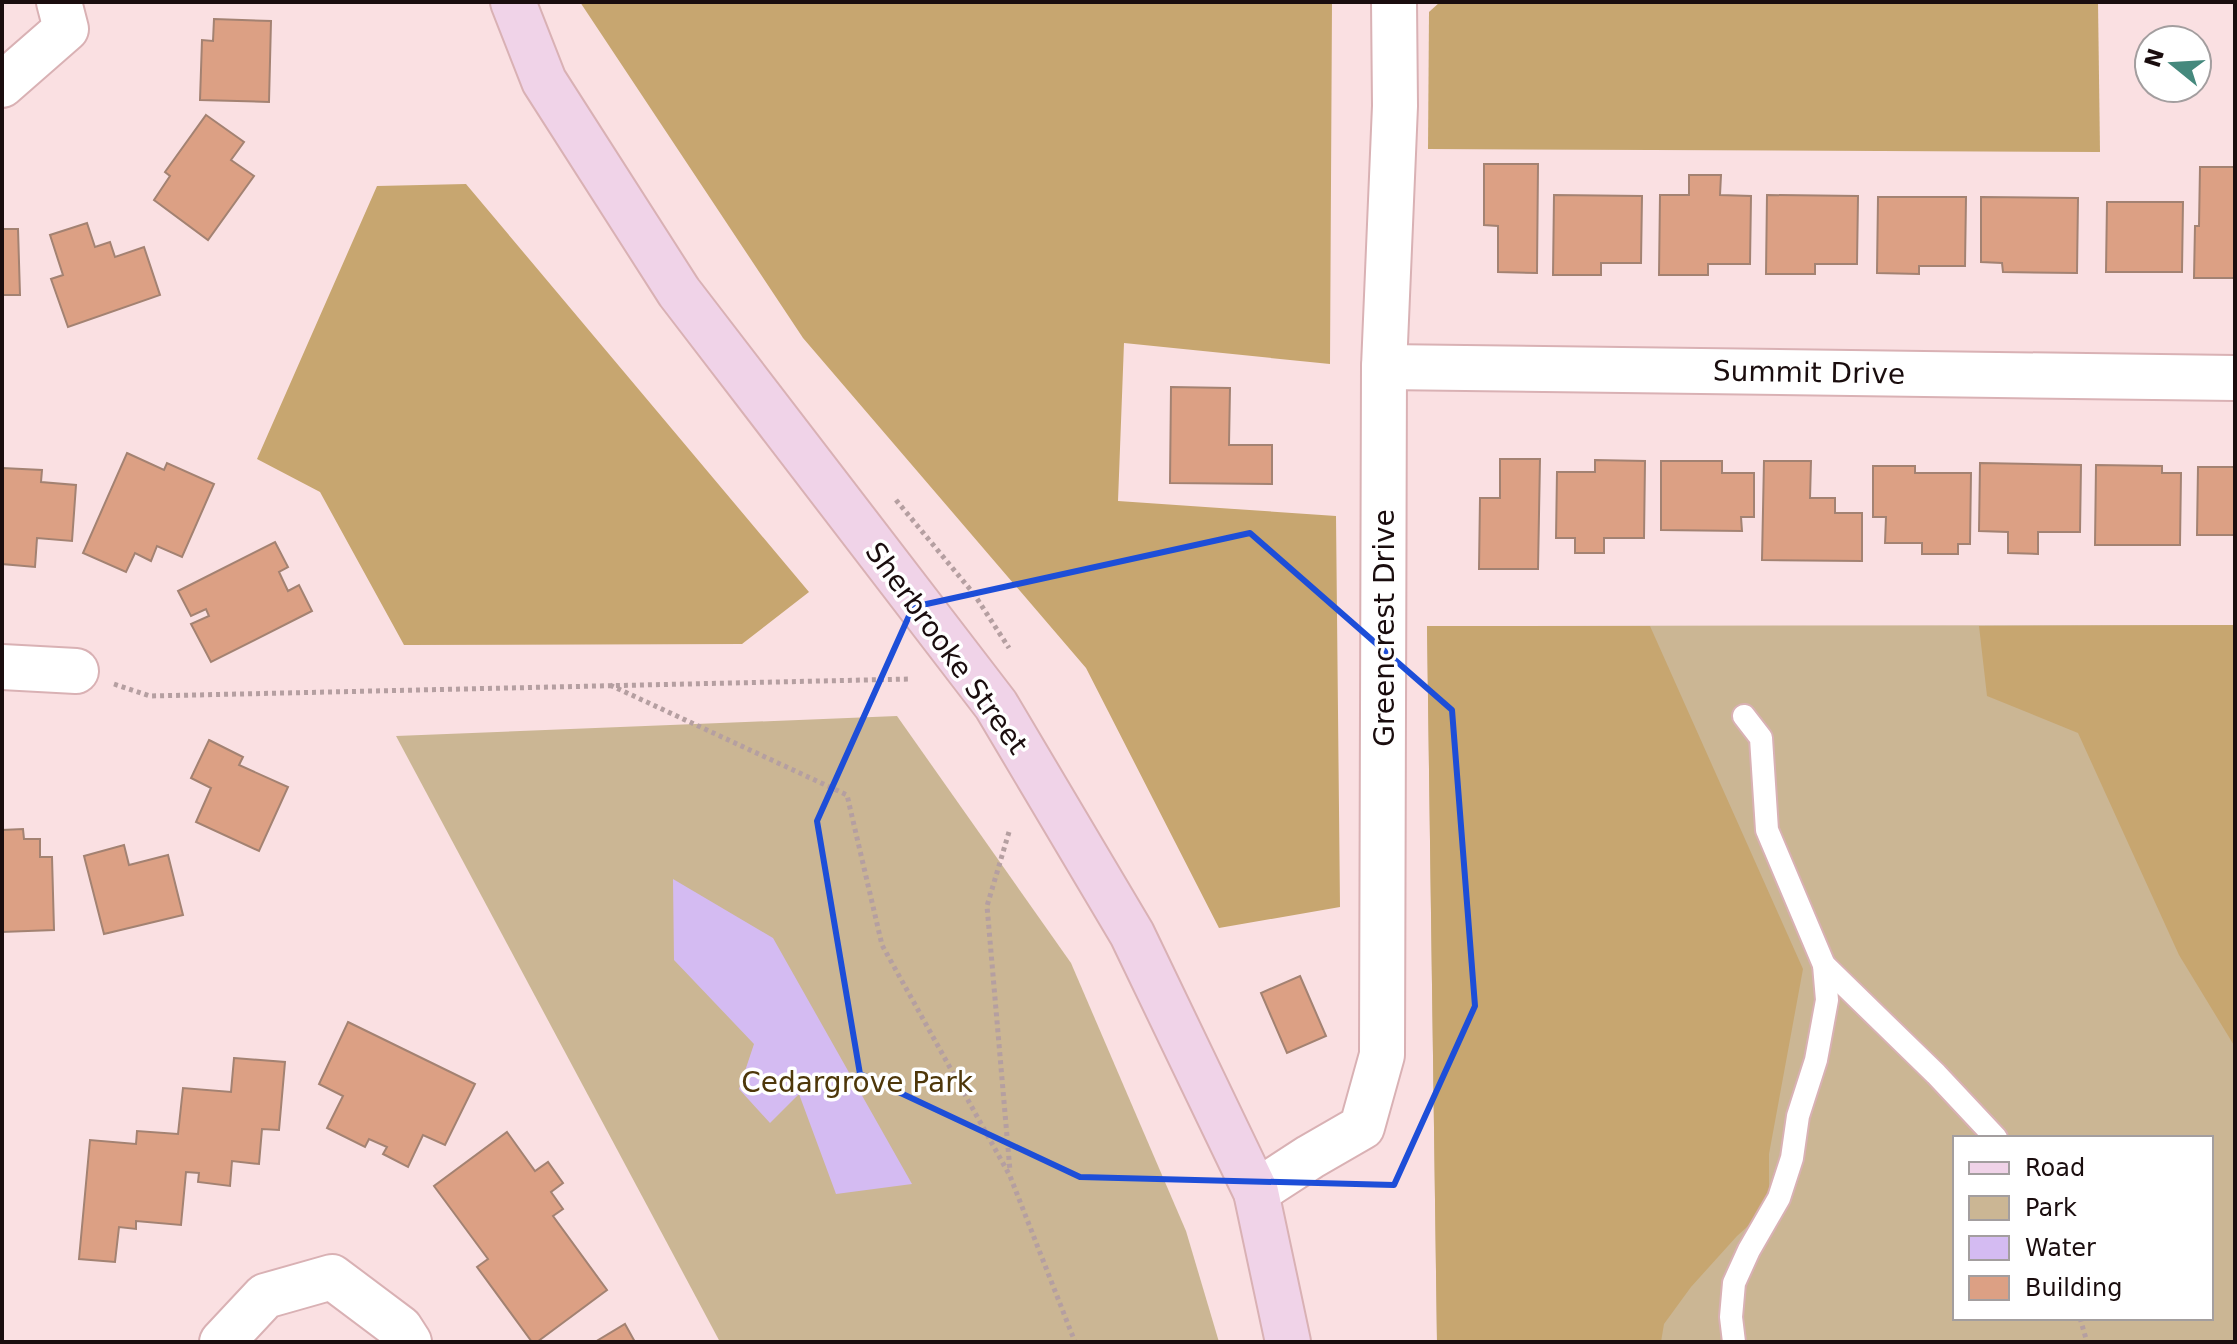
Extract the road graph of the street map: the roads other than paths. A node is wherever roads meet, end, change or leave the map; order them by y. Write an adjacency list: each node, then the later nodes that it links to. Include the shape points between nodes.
1 (59, 2): 4 (street, via 66,29)
2 (513, 2): 12 (main road, Sherbrooke Street, via 544,81 679,292 996,705 1132,934)
3 (1394, 2): 5 (street, Greencrest Drive)
4 (2, 85)
5 (1384, 367): 6 (street, Summit Drive); 12 (street, Greencrest Drive, via 1382,1055 1362,1127)
6 (2235, 378)
7 (2, 667): 8 (street)
8 (76, 671)
9 (1744, 716): 10 (lane, via 1761,738 1767,830)
10 (1824, 965): 11 (lane); 16 (lane, via 1827,1000 1816,1060 1779,1198 1734,1283)
11 (1994, 1136)
12 (1256, 1192): 15 (main road, Sherbrooke Street)
13 (222, 1342): 14 (street, via 265,1296 332,1277 400,1328)
14 (409, 1342)
15 (1288, 1342)
16 (1734, 1342)

